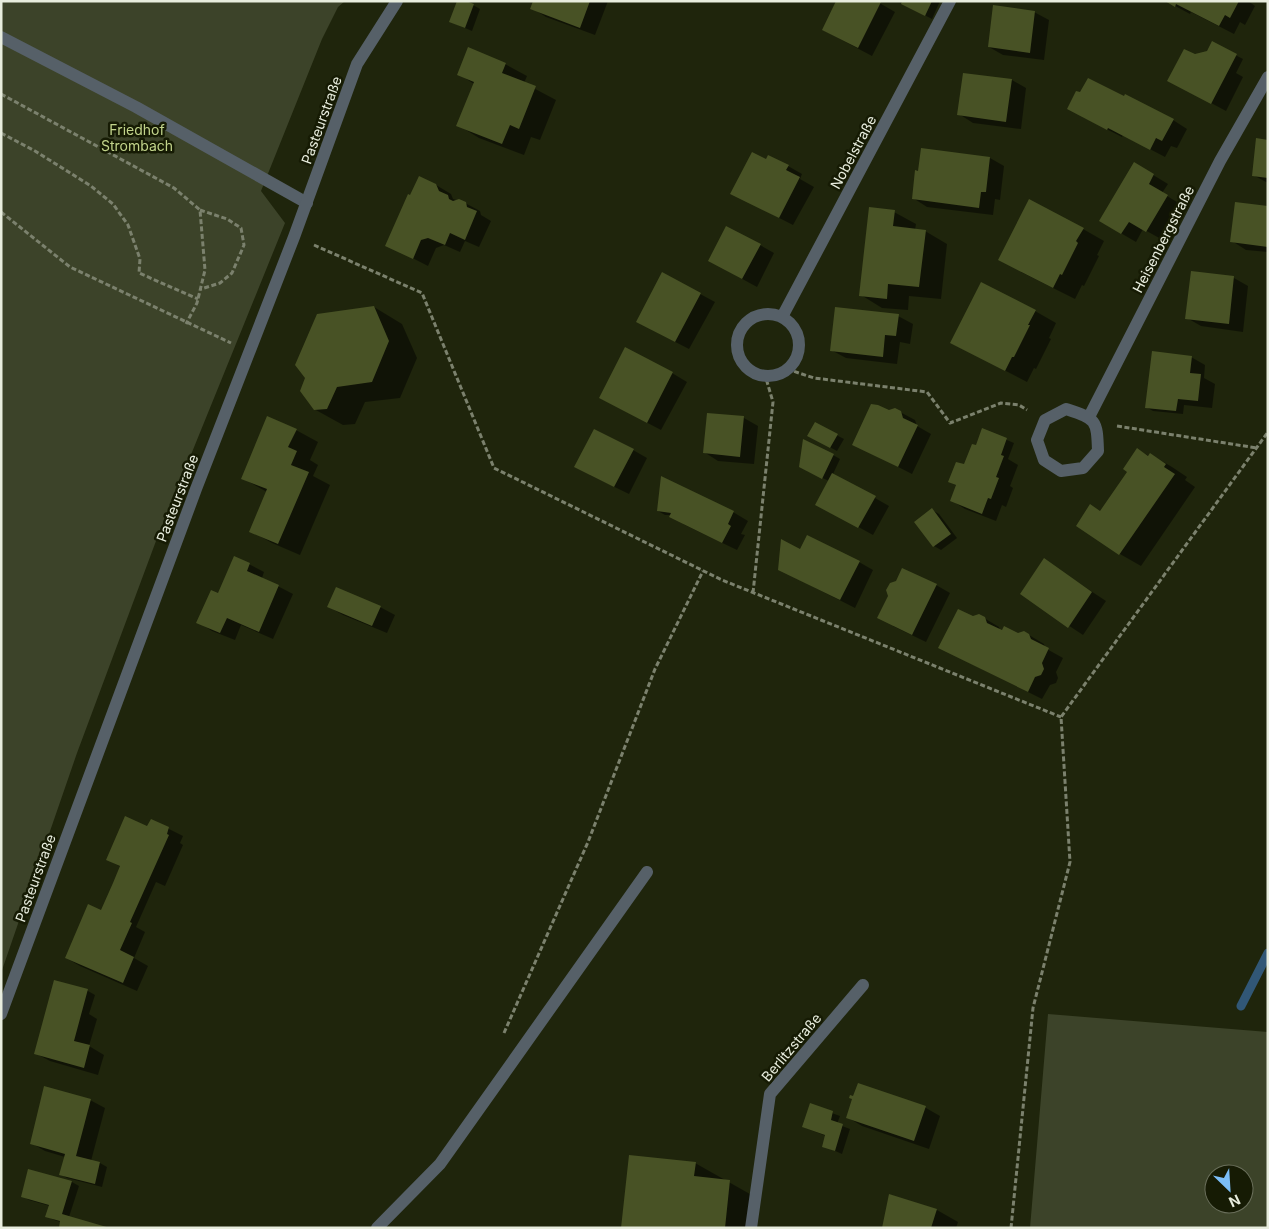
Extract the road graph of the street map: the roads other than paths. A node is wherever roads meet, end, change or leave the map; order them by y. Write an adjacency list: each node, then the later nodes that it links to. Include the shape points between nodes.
1 (398, 1): 5 (street, Pasteurstraße, via 357,64)
2 (950, 1): 6 (street, Nobelstraße)
3 (1, 37): 5 (street, via 136,107)
4 (1268, 77): 7 (street, Heisenbergstraße, via 1220,161)
5 (307, 203): 10 (street, Pasteurstraße, via 189,508)
6 (782, 316): 6 (street, via 768,313 755,316 744,325 738,337 737,351 743,363 757,374 781,373 796,360 798,335)
7 (1089, 417): 7 (street, via 1098,429 1098,451 1083,468 1061,471 1044,460 1037,440 1045,420 1066,409)
8 (647, 872): 11 (street, via 440,1164)
9 (863, 985): 12 (street, Berlitzstraße, via 770,1094)
10 (1, 1014)
11 (377, 1228)
12 (751, 1228)

